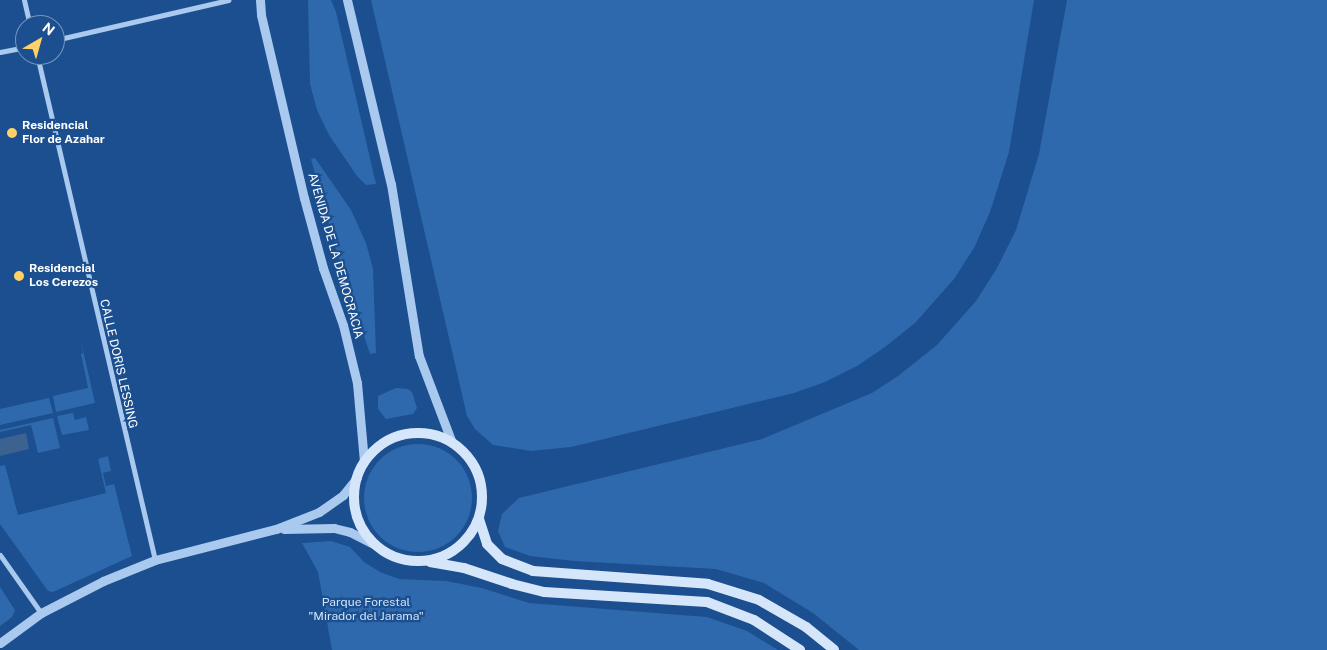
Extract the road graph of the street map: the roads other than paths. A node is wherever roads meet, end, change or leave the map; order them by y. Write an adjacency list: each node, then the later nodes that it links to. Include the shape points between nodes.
1 (24, 0): 5 (street)
2 (228, 0): 6 (street)
3 (260, 0): 11 (street, AVENIDA DE LA DEMOCRACIA, via 304,198 357,382)
4 (347, 0): 10 (street, via 391,184 419,356)
5 (28, 15)
6 (65, 38)
7 (15, 48): 8 (street)
8 (0, 52)
9 (38, 65): 17 (street, CALLE DORIS LESSING)
10 (452, 443): 11 (main road, via 434,435 414,433 395,437 377,447); 13 (main road, via 479,472 482,492)
11 (364, 462): 12 (main road)
12 (357, 478): 14 (street, via 343,495 319,512); 15 (main road, via 356,513 363,530)
13 (479, 518): 18 (main road, via 459,547 444,557); 22 (main road, via 487,544 502,559 533,572 708,584 759,600 806,627)
14 (276, 529): 15 (street, via 334,528); 17 (street)
15 (375, 545): 18 (main road, via 408,561)
16 (0, 555): 19 (street)
17 (155, 560): 19 (street, via 103,581)
18 (427, 561): 21 (main road, via 464,568 544,592 707,602 754,620)
19 (41, 613): 20 (street)
20 (0, 643)
21 (800, 650)
22 (834, 650)

